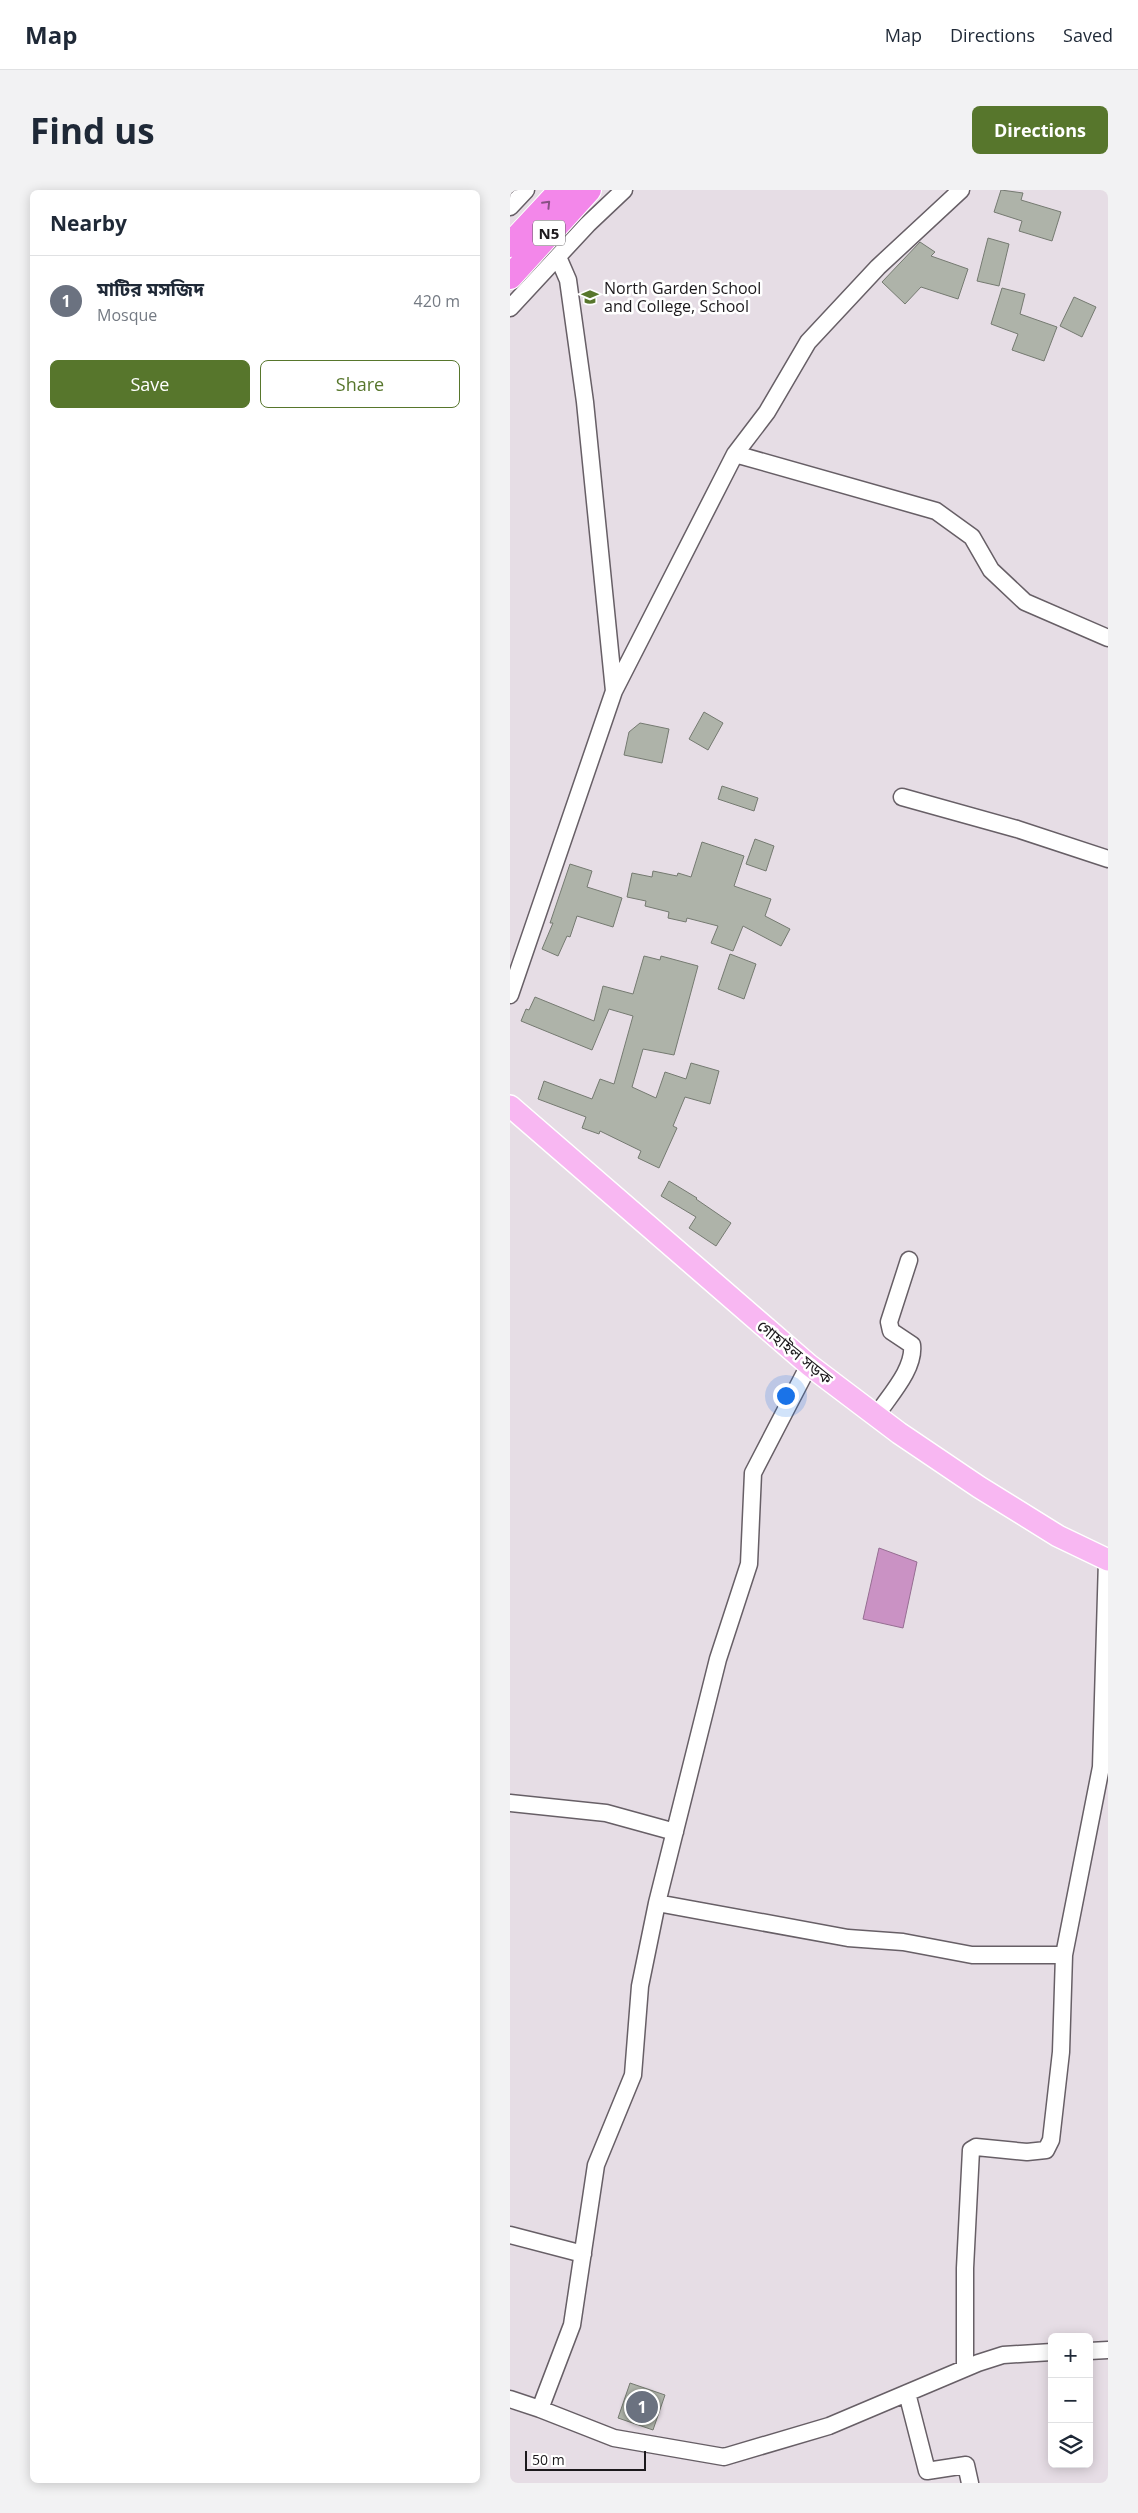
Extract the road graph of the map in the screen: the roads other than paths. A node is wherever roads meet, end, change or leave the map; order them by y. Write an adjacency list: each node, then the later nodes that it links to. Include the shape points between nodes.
1 (526, 190): 6 (street)
2 (561, 190): 7 (highway, N5, one-way to 2)
3 (589, 190): 9 (highway, N5)
4 (624, 190): 8 (street)
5 (962, 190): 11 (street, via 878,267 808,342 768,412)
6 (510, 207)
7 (510, 245)
8 (558, 257): 10 (street); 13 (street, via 568,280 585,402)
9 (510, 277)
10 (510, 308)
11 (735, 454): 12 (street, via 936,511 972,537 991,570 1026,602); 13 (street)
12 (1108, 638)
13 (614, 691): 16 (street)
14 (902, 797): 15 (street, via 1017,829)
15 (1108, 859)
16 (510, 995)
17 (510, 1106): 19 (main road, গোহাইল সড়ক)
18 (909, 1260): 20 (street, via 889,1322 891,1331 912,1345 912,1352 909,1365)
19 (809, 1365): 20 (main road, গোহাইল সড়ক); 23 (street, via 753,1473 749,1564 718,1659)
20 (876, 1416): 21 (main road, গোহাইল সড়ক, via 1058,1536)
21 (1107, 1560): 25 (street, via 1101,1767)
22 (510, 1803): 23 (street, via 606,1814)
23 (675, 1832): 24 (street)
24 (658, 1903): 25 (street, via 848,1938 903,1942 972,1955); 27 (street, via 640,1986 633,2075 596,2165)
25 (1064, 1956): 31 (street, via 1060,2052 1049,2145 1046,2150 1027,2152 976,2147 971,2150 965,2268)
26 (510, 2235): 27 (street)
27 (583, 2254): 34 (street, via 572,2325)
28 (1093, 2350): 29 (street)
29 (1108, 2350)
30 (1048, 2352): 31 (street, via 1004,2355)
31 (965, 2367): 32 (street)
32 (907, 2393): 34 (street, via 829,2426 724,2457 614,2438); 35 (street, via 927,2470 966,2465)
33 (510, 2399): 34 (street)
34 (540, 2409)
35 (970, 2483)

